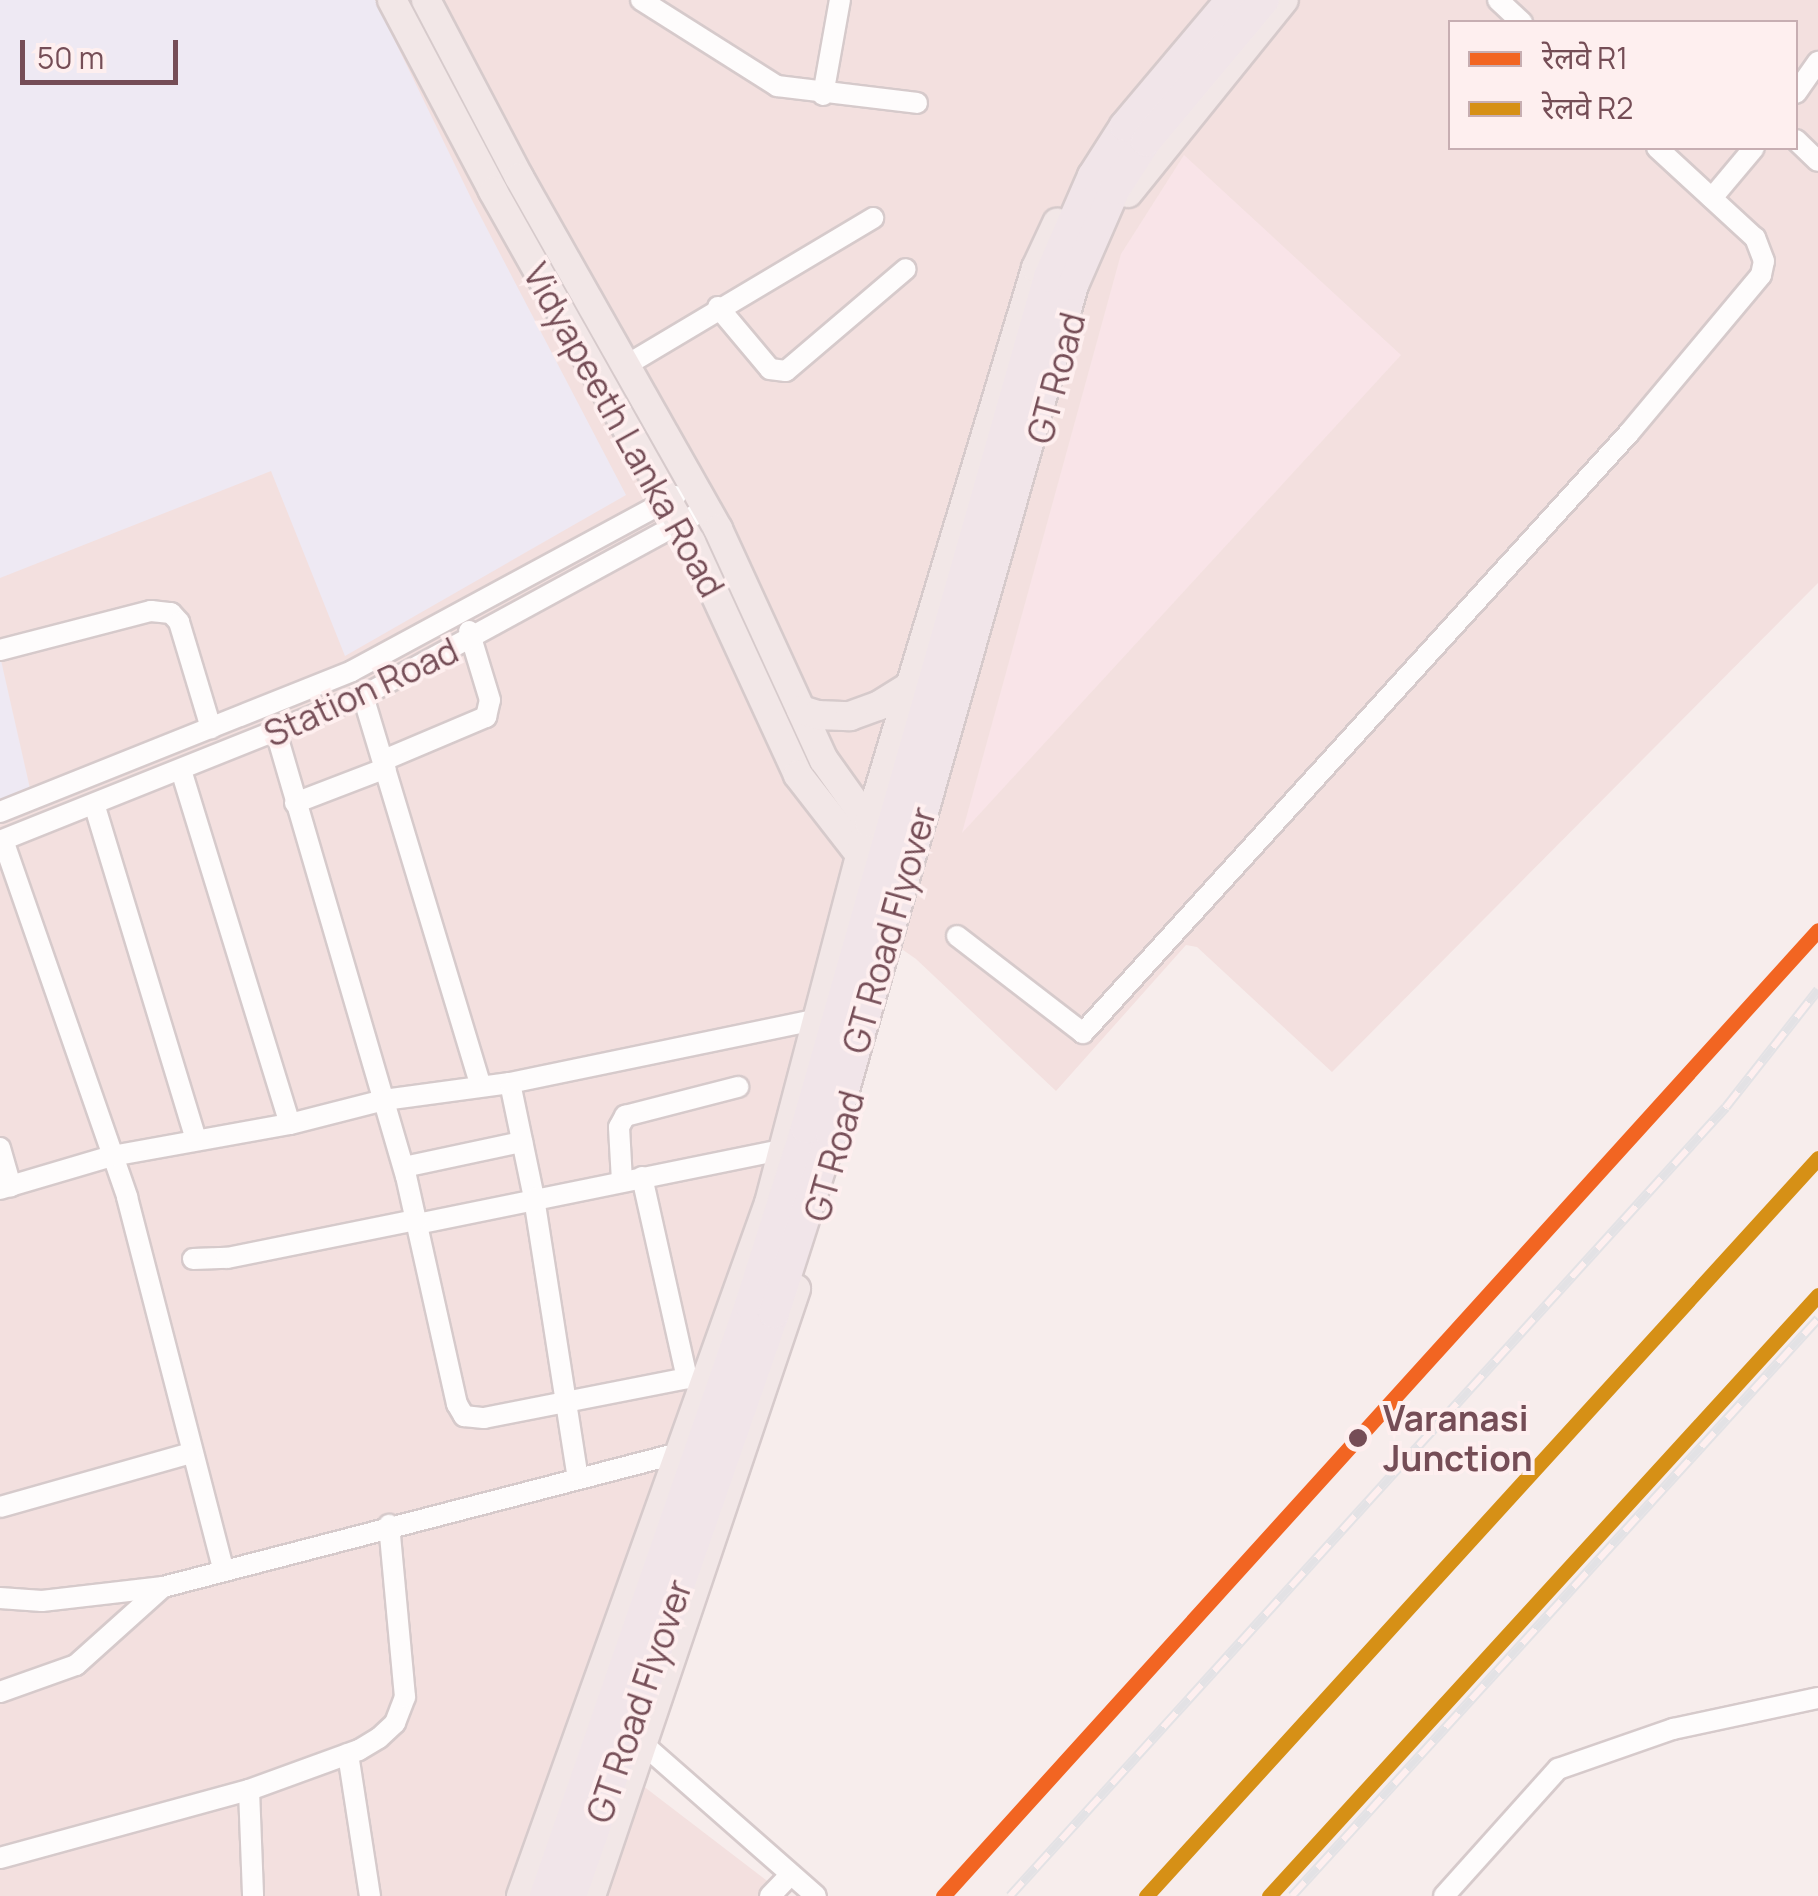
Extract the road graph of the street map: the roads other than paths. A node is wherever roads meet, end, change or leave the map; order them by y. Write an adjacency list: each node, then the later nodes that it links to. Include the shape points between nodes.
1 (392, 0): 20 (main road, Vidyapeeth Lanka Road)
2 (426, 0): 18 (main road, Vidyapeeth Lanka Road)
3 (641, 0): 13 (street, via 776,86)
4 (840, 0): 13 (street)
5 (1220, 0): 34 (main road, GT Road, via 1078,180 1036,268)
6 (1231, 0): 85 (highway, GT Road Flyover, via 1125,126 1079,204 1049,277 806,1128)
7 (1264, 0): 86 (highway, GT Road Flyover, via 1146,141 1115,189 1073,285 825,1153)
8 (1284, 0): 77 (main road, GT Road, via 1134,181 1090,255 786,1326)
9 (1498, 0): 10 (street)
10 (1520, 20)
11 (1818, 62): 12 (street)
12 (1798, 90)
13 (824, 96): 14 (street)
14 (917, 104)
15 (1798, 142): 19 (street)
16 (1659, 150): 21 (street)
17 (1752, 150): 21 (street)
18 (508, 157): 20 (main road); 25 (main road, Vidyapeeth Lanka Road)
19 (1818, 161)
20 (482, 171): 26 (main road, Vidyapeeth Lanka Road)
21 (1712, 198): 47 (street, via 1755,238 1763,252 1762,276 1629,433 1083,1033)
22 (874, 218): 24 (street)
23 (906, 269): 24 (street, via 786,372 770,369)
24 (718, 306): 25 (street)
25 (620, 356): 26 (main road); 27 (main road, Vidyapeeth Lanka Road)
26 (587, 360): 28 (main road, Vidyapeeth Lanka Road)
27 (658, 424): 28 (main road); 29 (main road, Vidyapeeth Lanka Road)
28 (634, 442): 30 (main road, Vidyapeeth Lanka Road)
29 (699, 497): 30 (street, Station Road); 36 (main road, Vidyapeeth Lanka Road)
30 (674, 513): 31 (street, Station Road); 32 (street, Station Road); 46 (main road, Vidyapeeth Lanka Road, via 798,775)
31 (462, 616): 32 (street); 37 (street, Station Road, via 352,672)
32 (473, 640): 35 (street, Station Road); 39 (street, via 490,700 486,717)
33 (0, 650): 37 (street, via 151,611 171,612)
34 (915, 683): 36 (main road, via 850,716); 44 (main road, GT Road)
35 (364, 696): 38 (street, Station Road); 39 (street)
36 (800, 710): 44 (main road, Vidyapeeth Lanka Road, via 824,760)
37 (211, 728): 43 (street, Station Road)
38 (276, 732): 40 (street, Station Road); 41 (street)
39 (385, 764): 41 (street); 50 (street)
40 (180, 770): 42 (street, Station Road); 53 (street)
41 (295, 802): 52 (street)
42 (95, 807): 45 (street, Station Road); 54 (street)
43 (0, 812)
44 (869, 823): 46 (main road, GT Road)
45 (1, 840): 58 (street)
46 (861, 856): 48 (main road, GT Road)
47 (958, 936)
48 (819, 1019): 49 (street); 57 (main road, GT Road)
49 (510, 1084): 50 (street); 55 (street)
50 (481, 1086): 52 (street)
51 (738, 1087): 60 (street, via 625,1116 618,1127)
52 (384, 1100): 53 (street); 59 (street)
53 (290, 1124): 54 (street)
54 (196, 1140): 58 (street)
55 (522, 1142): 59 (street); 62 (street)
56 (0, 1148): 61 (street)
57 (784, 1148): 60 (street); 65 (main road, GT Road, via 769,1203)
58 (112, 1156): 61 (street); 67 (street)
59 (404, 1167): 63 (street)
60 (632, 1179): 62 (street); 65 (street)
61 (6, 1187)
62 (534, 1198): 63 (street); 66 (street)
63 (416, 1222): 64 (street); 66 (street, via 464,1416 484,1418)
64 (193, 1259)
65 (695, 1380): 66 (street); 68 (main road, GT Road)
66 (567, 1400): 69 (street)
67 (192, 1453): 70 (street); 72 (street)
68 (679, 1453): 69 (street); 84 (main road, GT Road)
69 (578, 1478): 71 (street)
70 (0, 1507)
71 (388, 1526): 72 (street); 78 (street, via 405,1698 396,1723)
72 (224, 1568): 73 (street)
73 (163, 1587): 74 (street, via 42,1601); 75 (street, via 76,1665)
74 (0, 1598)
75 (0, 1692)
76 (1818, 1698): 90 (street, via 1673,1729 1558,1769)
77 (643, 1744): 81 (street); 87 (main road, GT Road)
78 (348, 1754): 79 (street); 83 (street)
79 (249, 1790): 80 (street); 82 (street)
80 (0, 1858)
81 (791, 1874): 88 (street); 89 (street)
82 (253, 1896)
83 (370, 1896)
84 (521, 1896)
85 (544, 1896)
86 (572, 1896)
87 (591, 1896)
88 (770, 1896)
89 (816, 1896)
90 (1444, 1896)

